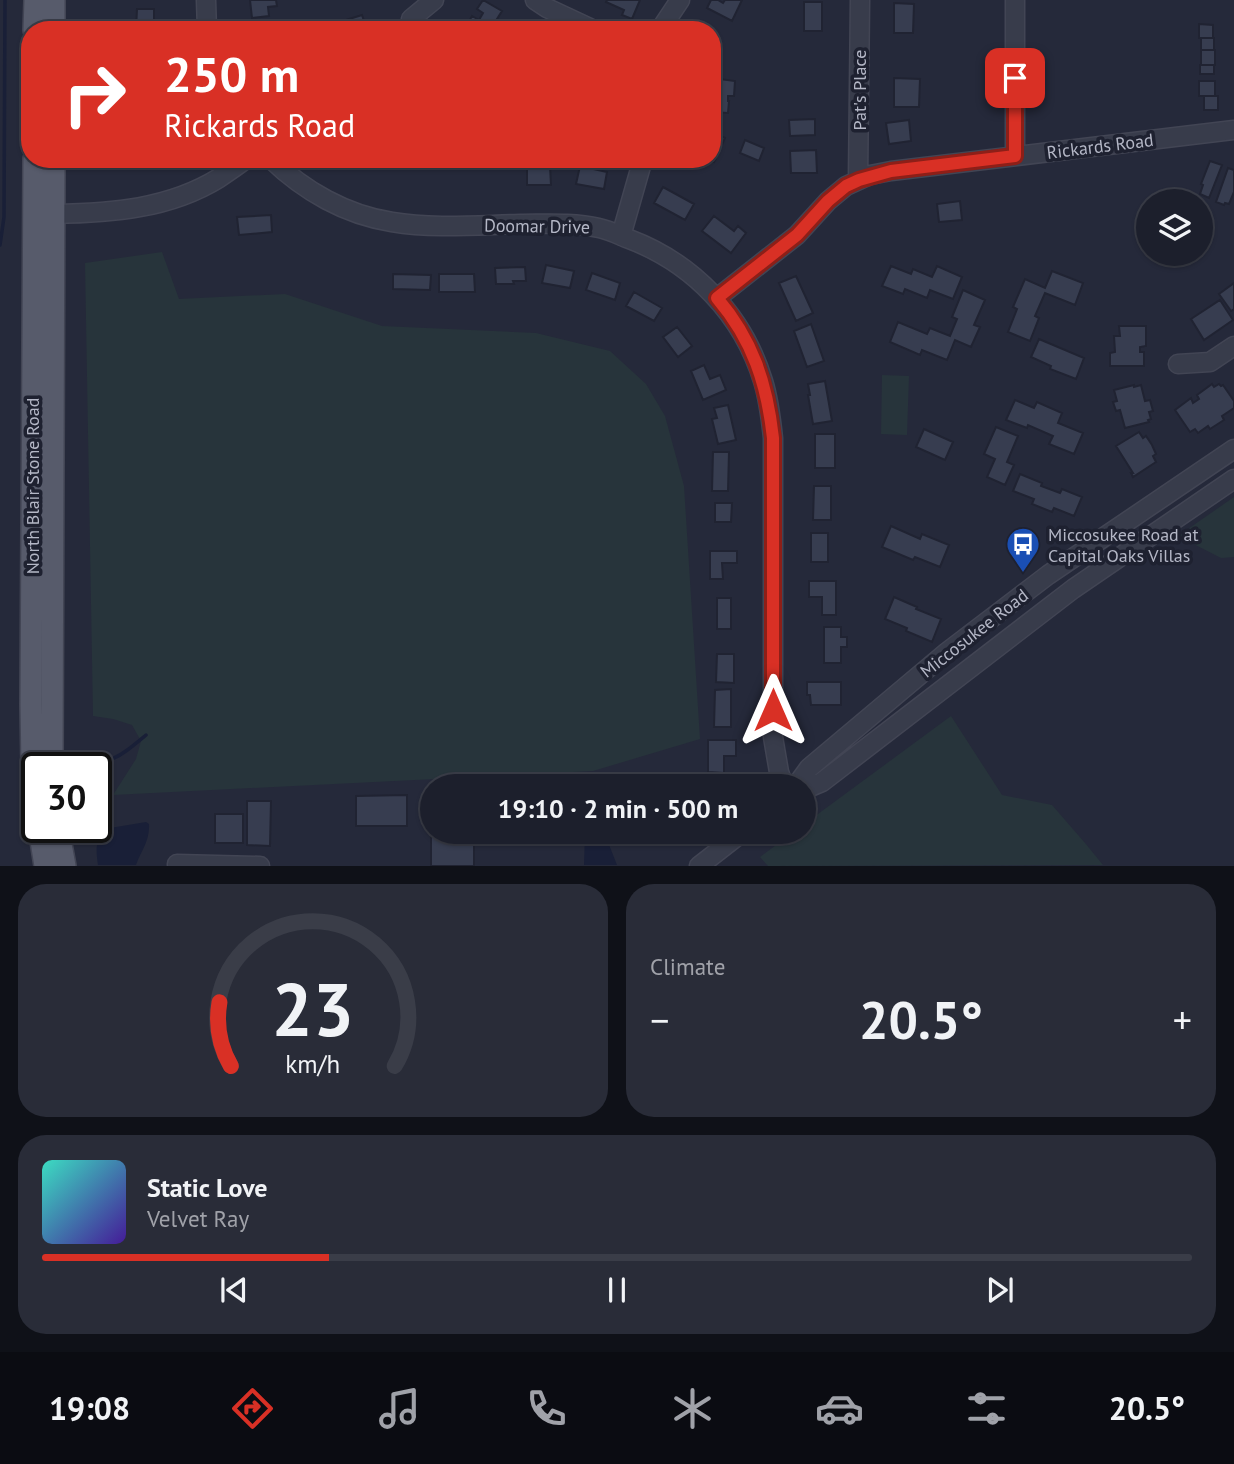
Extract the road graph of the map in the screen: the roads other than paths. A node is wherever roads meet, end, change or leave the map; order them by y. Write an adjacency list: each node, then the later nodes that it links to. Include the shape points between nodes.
1 (35, 0): 10 (main road)
2 (54, 0): 11 (main road)
3 (206, 0): 12 (street)
4 (434, 0): 9 (street)
5 (535, 0): 13 (street)
6 (680, 0): 14 (street)
7 (860, 0): 22 (street, Pat's Place)
8 (1015, 0): 16 (street)
9 (411, 19)
10 (34, 21)
11 (54, 21)
12 (207, 21)
13 (575, 21)
14 (666, 21)
15 (1234, 130): 16 (street, Rickards Road)
16 (1015, 156): 22 (street, Rickards Road, via 891,171)
17 (34, 168): 23 (main road, North Blair Stone Road)
18 (54, 168): 24 (main road, North Blair Stone Road)
19 (233, 168): 24 (street, via 199,189 149,206)
20 (280, 168): 25 (street, Doomar Drive, via 341,207 390,222 564,224 600,228)
21 (640, 168): 25 (street)
22 (859, 180): 26 (street, Rickards Road, via 846,186 797,235)
23 (34, 183): 24 (main road); 33 (main road, North Blair Stone Road)
24 (54, 214): 34 (main road, North Blair Stone Road)
25 (621, 236): 26 (street, Doomar Drive, via 676,262)
26 (717, 298): 35 (street, Doomar Drive, via 750,347 769,407 773,438 773,737)
27 (1234, 346): 28 (street, via 1210,362)
28 (1178, 364)
29 (1234, 449): 31 (street, Miccosukee Road)
30 (1234, 479): 32 (street, Miccosukee Road)
31 (1009, 605): 32 (street); 36 (street, Miccosukee Road)
32 (1023, 626): 37 (street, Miccosukee Road)
33 (32, 752)
34 (52, 752)
35 (780, 774)
36 (804, 774)
37 (816, 785)
38 (41, 843): 42 (main road)
39 (61, 843): 43 (main road)
40 (728, 844): 45 (street)
41 (177, 864): 44 (street)
42 (45, 866)
43 (65, 866)
44 (260, 866)
45 (699, 866)

